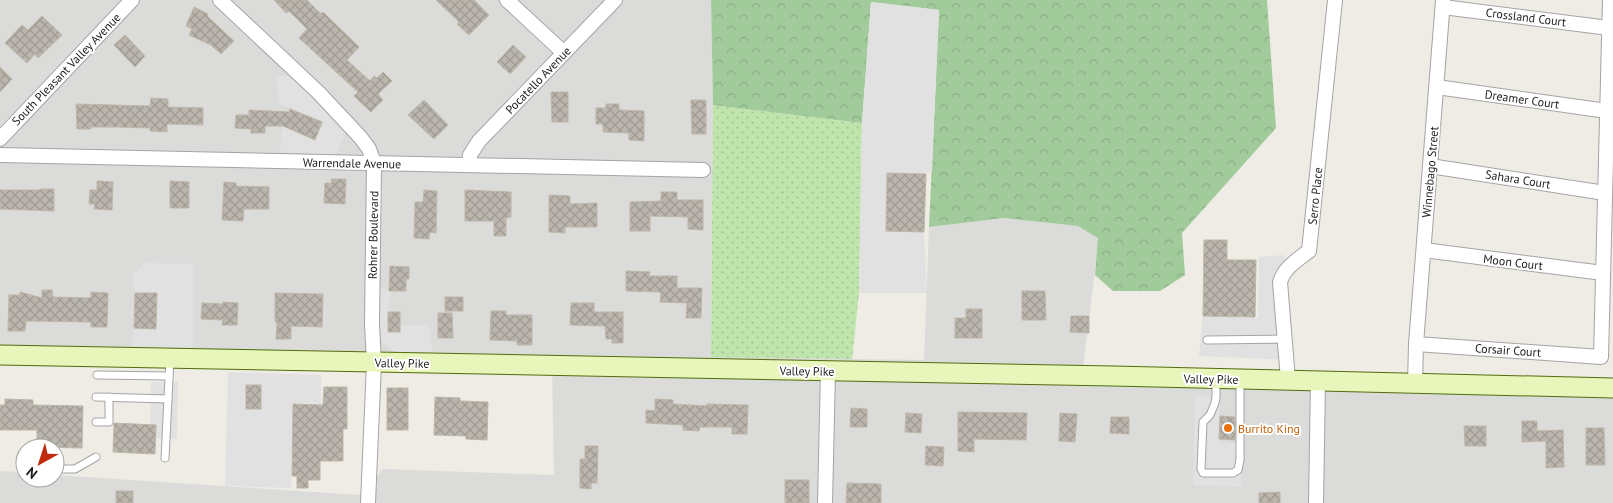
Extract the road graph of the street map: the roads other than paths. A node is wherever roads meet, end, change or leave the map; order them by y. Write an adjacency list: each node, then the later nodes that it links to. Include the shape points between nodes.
1 (132, 0): 12 (street, South Pleasant Valley Avenue)
2 (220, 0): 14 (street, Rohrer Boulevard, via 361,138)
3 (508, 0): 9 (street)
4 (616, 0): 9 (street, Pocatello Avenue)
5 (1335, 0): 21 (street, Serro Place, via 1309,251 1288,266 1280,282)
6 (1610, 0): 8 (street)
7 (1443, 3): 8 (street, Crossland Court); 10 (street, Winnebago Street)
8 (1609, 28): 11 (street)
9 (564, 53): 15 (street, Pocatello Avenue, via 479,141 470,155)
10 (1436, 87): 11 (street, Dreamer Court); 16 (street, Winnebago Street)
11 (1607, 111): 18 (street)
12 (0, 139)
13 (0, 155): 14 (street, Warrendale Avenue)
14 (374, 163): 15 (street, Warrendale Avenue); 25 (street, Rohrer Boulevard)
15 (469, 165): 17 (street, Warrendale Avenue)
16 (1430, 166): 18 (street, Sahara Court); 19 (street, Winnebago Street)
17 (703, 170)
18 (1605, 193): 20 (street)
19 (1424, 250): 20 (street, Moon Court); 23 (street, Winnebago Street)
20 (1603, 273): 23 (street, Corsair Court, via 1601,357)
21 (1284, 339): 22 (lane); 31 (street, Serro Place)
22 (1207, 340)
23 (1416, 344): 33 (street, Winnebago Street)
24 (0, 355): 26 (street, Valley Pike)
25 (374, 363): 26 (street, Valley Pike); 27 (street, Valley Pike); 42 (street, Rohrer Boulevard)
26 (170, 367): 28 (lane); 37 (lane)
27 (828, 371): 29 (street, Valley Pike); 43 (street)
28 (97, 375)
29 (1216, 379): 30 (street, Valley Pike); 30 (lane, via 1215,403 1204,422 1203,473 1233,473 1238,470)
30 (1240, 380): 31 (street, Valley Pike)
31 (1288, 380): 32 (street, Valley Pike)
32 (1318, 381): 33 (street, Valley Pike); 44 (street)
33 (1415, 384): 34 (street, Valley Pike)
34 (1613, 388)
35 (96, 397): 36 (lane)
36 (109, 397): 37 (lane); 38 (lane, via 109,422)
37 (168, 399): 40 (lane)
38 (96, 422)
39 (96, 457): 41 (lane, via 75,469)
40 (166, 458)
41 (65, 469)
42 (368, 503)
43 (825, 503)
44 (1316, 503)

